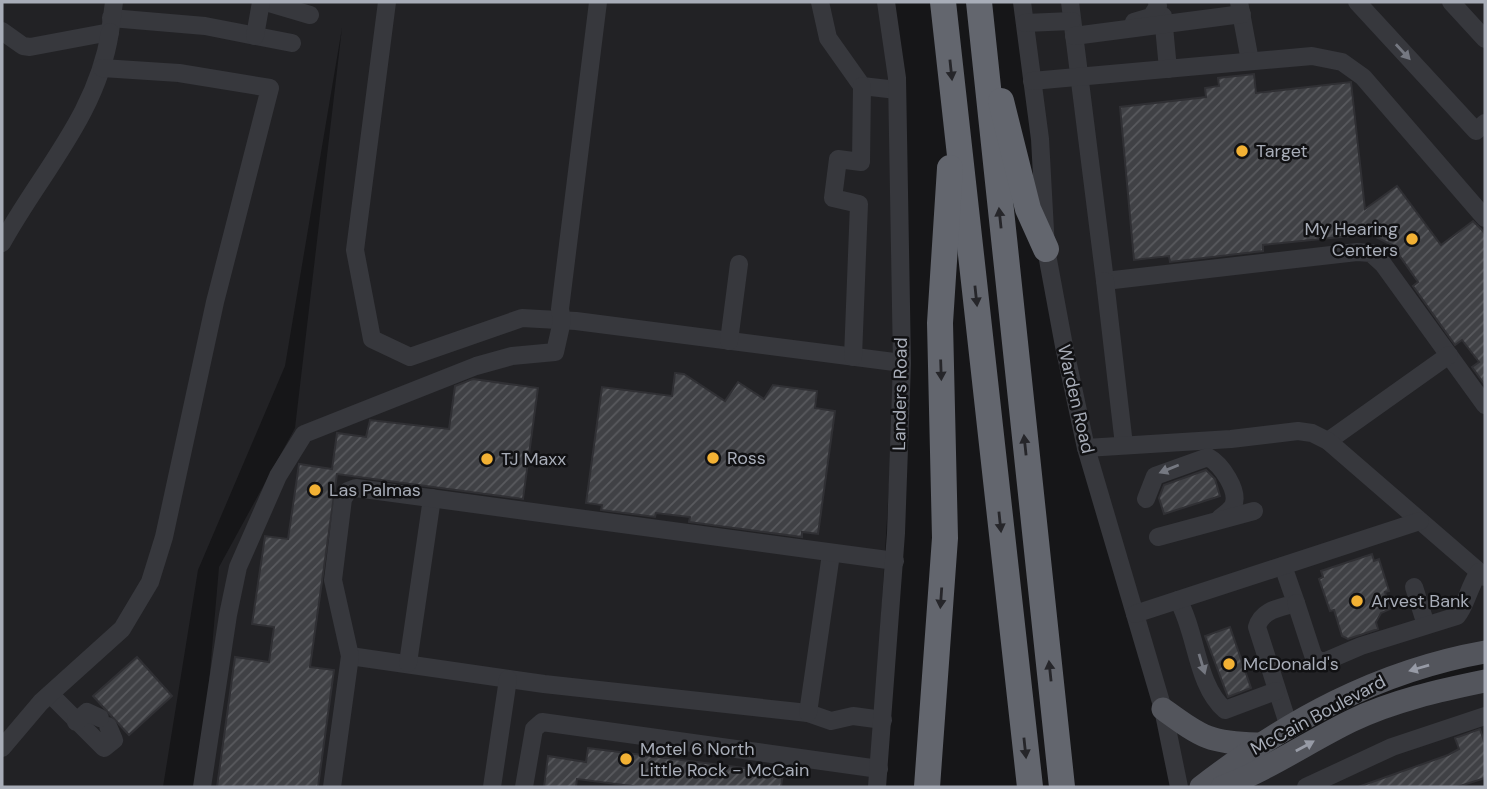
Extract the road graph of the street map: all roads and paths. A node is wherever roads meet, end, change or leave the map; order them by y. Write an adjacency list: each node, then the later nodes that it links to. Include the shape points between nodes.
1 (264, 2): 14 (street); 20 (street)
2 (387, 2): 37 (street, via 355,250 372,340 410,357 522,318)
3 (598, 2): 37 (street)
4 (820, 2): 28 (street, via 828,38)
5 (886, 2): 29 (street, Landers Road)
6 (943, 2): 30 (highway, one-way to 30)
7 (1022, 2): 16 (street, Warden Road)
8 (1070, 2): 18 (street)
9 (1159, 2): 17 (street); 18 (street, via 1141,22)
10 (1357, 2): 31 (street, one-way to 31, via 1476,131)
11 (1451, 2): 21 (street)
12 (1240, 8): 17 (street); 23 (street)
13 (980, 9): 34 (highway, via 1028,209); 86 (highway, one-way to 13)
14 (310, 15)
15 (112, 17): 19 (street, via 30,47); 20 (street); 24 (street)
16 (1025, 23): 18 (street); 27 (street, Warden Road)
17 (1164, 25): 18 (street); 25 (street)
18 (1077, 30): 26 (street)
19 (2, 31)
20 (255, 36): 22 (street)
21 (1485, 39)
22 (292, 43)
23 (1250, 61): 25 (street); 32 (street, via 1312,56 1342,62 1363,77)
24 (102, 68): 33 (street, via 65,149); 68 (street, via 179,73 270,88 150,582 122,629)
25 (1168, 69): 26 (street)
26 (1078, 77): 27 (street); 36 (street)
27 (1032, 81): 34 (street, Warden Road)
28 (862, 86): 29 (street); 40 (street, via 861,162 838,159 834,198 859,204)
29 (897, 90): 41 (street, Landers Road)
30 (954, 107): 84 (highway, one-way to 84, via 940,323 944,564); 85 (highway, one-way to 85)
31 (1485, 123)
32 (1485, 218)
33 (3, 238)
34 (1046, 249): 45 (street, Warden Road)
35 (739, 264): 38 (street)
36 (1105, 281): 39 (street, via 1371,253); 44 (street)
37 (562, 321): 38 (street); 80 (street, via 555,352 512,356 476,366 304,434 278,476 238,567)
38 (729, 341): 40 (street)
39 (1449, 355): 42 (street); 43 (street)
40 (853, 357): 41 (street)
41 (902, 363): 54 (street, Landers Road)
42 (1485, 405)
43 (1328, 441): 46 (street, via 1298,432); 51 (street)
44 (1124, 445): 45 (street); 46 (street)
45 (1086, 448): 60 (street, Warden Road)
46 (1206, 449): 48 (street, one-way to 48, via 1155,476); 50 (street, via 1234,497 1234,505)
47 (432, 498): 53 (street); 63 (street, via 356,488 343,499 333,580); 64 (street)
48 (1146, 499)
49 (1254, 512): 50 (street)
50 (1220, 518): 52 (street)
51 (1420, 522): 55 (street); 56 (street)
52 (1158, 537)
53 (831, 554): 54 (street); 70 (street)
54 (895, 561): 72 (street, Landers Road)
55 (1283, 566): 58 (street); 59 (street)
56 (1482, 574): 61 (street, via 1468,587 1457,616)
57 (1414, 587): 61 (street)
58 (1178, 600): 60 (street); 67 (street, one-way to 67, via 1213,699 1225,710)
59 (1296, 603): 61 (street, via 1318,661); 67 (street, via 1267,612 1257,626)
60 (1135, 614): 69 (street, Warden Road)
61 (1426, 625)
62 (1485, 652): 74 (main road, McCain Boulevard, one-way to 74, via 1401,673)
63 (350, 656): 64 (street); 81 (street)
64 (408, 663): 65 (street)
65 (508, 679): 70 (street); 82 (street)
66 (1485, 681): 77 (main road, McCain Boulevard, one-way to 66, via 1354,719 1444,689)
67 (1276, 691): 74 (street)
68 (50, 694): 73 (street); 76 (street)
69 (1163, 709): 75 (main road, via 1216,742); 87 (street, Warden Road)
70 (808, 713): 72 (street, via 831,721 853,716)
71 (1485, 716): 79 (street, via 1392,747)
72 (883, 720): 78 (street, Landers Road)
73 (76, 722): 73 (street, via 104,748 114,740 104,722 87,712)
74 (1289, 727): 75 (main road, McCain Boulevard)
75 (1257, 744): 88 (main road, McCain Boulevard)
76 (2, 748)
77 (1263, 769): 89 (main road, McCain Boulevard); 90 (main road)
78 (878, 778): 83 (street, via 542,722 534,729)
79 (1333, 782): 91 (street)
80 (202, 787)
81 (332, 787)
82 (492, 787)
83 (524, 787)
84 (927, 787)
85 (1030, 787)
86 (1062, 787)
87 (1179, 787)
88 (1201, 787)
89 (1222, 787)
90 (1244, 787)
91 (1306, 787)

